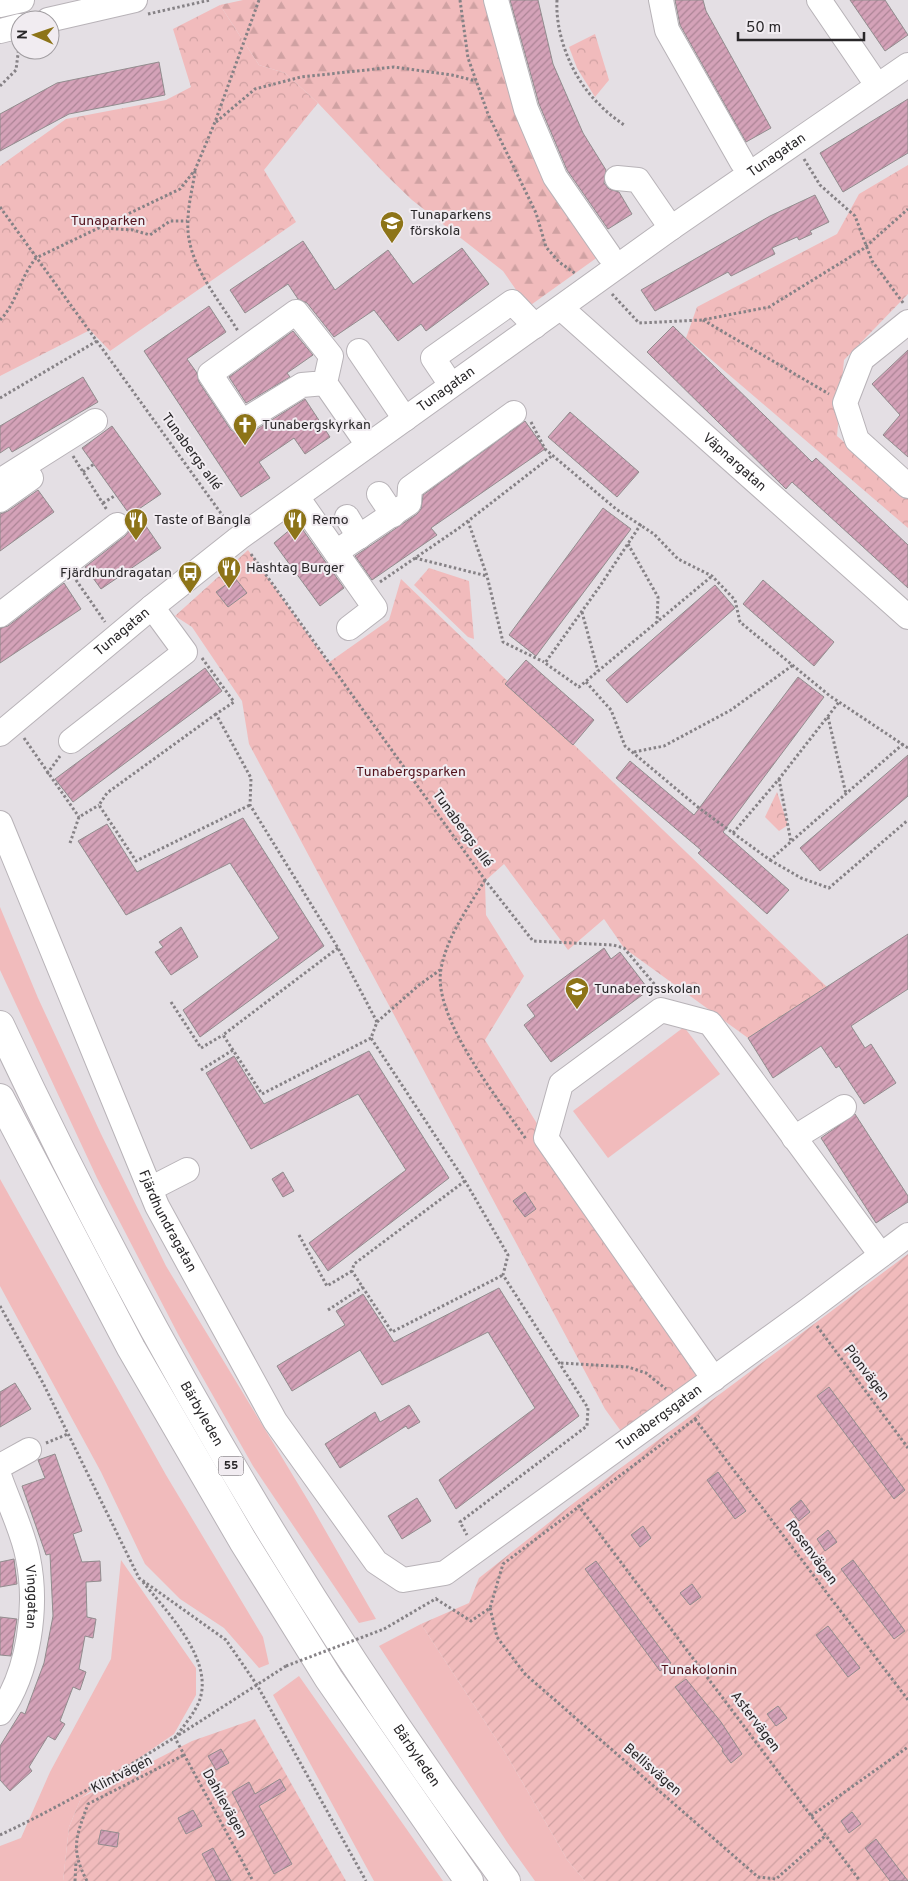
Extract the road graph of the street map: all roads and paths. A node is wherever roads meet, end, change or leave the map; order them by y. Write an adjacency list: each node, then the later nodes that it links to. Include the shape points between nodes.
1 (22, 0): 9 (street)
2 (135, 0): 10 (street)
3 (259, 0): 16 (path)
4 (460, 0): 13 (path, via 464,38)
5 (496, 0): 28 (street, via 526,109 555,177)
6 (557, 0): 17 (path, via 558,26 581,82 599,105)
7 (661, 0): 19 (street, via 667,30)
8 (819, 0): 14 (street)
9 (0, 5)
10 (60, 17)
11 (17, 60): 15 (path, via 16,70)
12 (908, 66): 14 (street, Tunagatan)
13 (477, 82): 16 (path, via 394,67 301,77 254,89); 30 (path, via 488,114 536,213 546,246 559,262 579,276)
14 (877, 85): 26 (street, Tunagatan)
15 (0, 86)
16 (215, 122): 20 (path)
17 (624, 125)
18 (804, 158): 27 (path, via 820,185 855,216)
19 (742, 162)
20 (195, 170): 24 (path); 25 (path, via 180,189)
21 (617, 178): 26 (street, via 638,180)
22 (0, 207): 29 (path, Tunabergs allé)
23 (908, 209): 27 (path)
24 (188, 221): 25 (path, via 170,222 150,235 133,230); 38 (path, via 194,259)
25 (99, 228): 29 (path)
26 (671, 228): 30 (street, Tunagatan)
27 (865, 247): 33 (path, via 894,293); 35 (path, via 769,307)
28 (609, 255)
29 (36, 258): 34 (path, via 25,271 14,299); 39 (path, Tunabergs allé)
30 (587, 288): 32 (street, Tunagatan)
31 (611, 293): 35 (path, via 639,323)
32 (561, 308): 37 (street, Tunagatan); 75 (street, Väpnargatan)
33 (908, 308)
34 (0, 320)
35 (702, 320): 44 (path)
36 (908, 322): 44 (street, via 862,359)
37 (535, 326): 42 (street, Tunagatan); 42 (street, via 512,302 433,358)
38 (240, 334)
39 (97, 341): 43 (path); 64 (path, Tunabergs allé)
40 (359, 351): 46 (street)
41 (326, 382): 41 (street, via 331,356 296,312 210,374 242,422 302,385); 48 (street)
42 (451, 386): 46 (street, Tunagatan)
43 (0, 398)
44 (845, 403): 54 (street, via 857,440)
45 (522, 416): 50 (path, via 545,449); 60 (street, via 410,488 409,503)
46 (406, 419): 48 (street, Tunagatan)
47 (94, 420): 53 (street)
48 (368, 446): 57 (street, Tunagatan)
49 (71, 449): 52 (path); 58 (street)
50 (553, 455): 61 (path); 62 (path, via 616,509)
51 (94, 464): 52 (path)
52 (83, 472): 59 (path)
53 (0, 481)
54 (908, 486)
55 (379, 494): 60 (street)
56 (116, 495): 59 (path)
57 (297, 496): 64 (street, Tunagatan); 66 (street)
58 (0, 500)
59 (103, 504): 63 (path)
60 (393, 515): 66 (street, via 353,527)
61 (468, 521): 67 (path); 69 (path)
62 (641, 524): 65 (path); 70 (path, via 678,559)
63 (117, 525): 68 (street)
64 (239, 538): 72 (street, Tunagatan); 106 (path, Tunabergs allé, via 485,880 533,941 624,948 656,986)
65 (628, 544): 73 (path); 76 (path, via 658,597)
66 (336, 552): 71 (street)
67 (415, 558): 69 (path); 71 (path, via 369,589)
68 (65, 565): 74 (street); 77 (path)
69 (486, 576): 80 (path, via 503,642)
70 (712, 576): 76 (path); 81 (path, via 735,600 740,622)
71 (358, 584): 78 (street, via 375,608)
72 (152, 607): 79 (street); 87 (street, Tunagatan)
73 (581, 611): 80 (path); 82 (path)
74 (0, 615)
75 (908, 617)
76 (657, 623): 82 (path)
77 (108, 627)
78 (349, 628)
79 (185, 652): 85 (path, via 192,663 201,656 234,702); 89 (street)
80 (544, 663): 83 (path, via 579,686)
81 (793, 665): 84 (path); 92 (path, via 731,710 664,746)
82 (598, 671): 83 (path)
83 (586, 682): 92 (path, via 611,710 625,746)
84 (839, 702): 86 (path); 90 (path)
85 (216, 714): 95 (path, via 107,793); 96 (path, via 251,778)
86 (828, 717): 93 (path); 94 (path)
87 (0, 734)
88 (24, 737): 97 (path)
89 (71, 741)
90 (903, 744): 91 (path); 94 (path)
91 (908, 748)
92 (633, 752): 100 (path)
93 (779, 779): 100 (path); 101 (path)
94 (846, 795): 101 (path)
95 (99, 805): 96 (path, via 136,861); 97 (path)
96 (250, 805): 104 (path)
97 (79, 818): 102 (path)
98 (908, 820): 103 (path, via 829,888 801,878)
99 (0, 823): 119 (street, Fjärdhundragatan)
100 (733, 832): 103 (path)
101 (791, 842): 103 (path)
102 (70, 843)
103 (770, 860)
104 (338, 948): 108 (path); 110 (path)
105 (440, 970): 108 (path)
106 (671, 991)
107 (171, 1002): 110 (path, via 201,1048)
108 (377, 1022): 111 (path)
109 (0, 1025): 160 (main road, Bärbyleden / 55, via 50,1130 155,1332 264,1524 455,1812)
110 (224, 1035): 112 (path)
111 (372, 1038): 112 (path, via 262,1094); 118 (path)
112 (233, 1050): 113 (path)
113 (200, 1070)
114 (0, 1098): 159 (main road, Bärbyleden / 55, via 131,1348 243,1541 329,1679)
115 (844, 1107): 116 (street)
116 (794, 1138): 122 (street); 130 (street, via 710,1023 661,1010 561,1084 546,1138)
117 (187, 1170): 119 (street)
118 (465, 1181): 123 (path, via 354,1264); 124 (path, via 508,1255)
119 (150, 1189): 141 (street, Fjärdhundragatan, via 276,1421 376,1562)
120 (299, 1235): 123 (path, via 327,1286)
121 (908, 1235): 122 (street, Tunabergsgatan)
122 (881, 1255): 128 (street, Tunabergsgatan)
123 (352, 1271): 125 (path)
124 (504, 1275): 125 (path, via 392,1332); 129 (path)
125 (363, 1287): 127 (path)
126 (0, 1306): 140 (path, via 43,1383)
127 (328, 1310)
128 (808, 1311): 130 (street, Tunabergsgatan); 133 (path, Pionvägen, via 817,1328)
129 (560, 1363): 131 (path, Rosenvägen, via 628,1367 646,1373); 138 (path, via 588,1408 587,1426 460,1522)
130 (714, 1379): 131 (street, Tunabergsgatan)
131 (688, 1411): 132 (path); 137 (path); 138 (street, Tunabergsgatan); 145 (path, Rosenvägen)
132 (703, 1413)
133 (908, 1448)
134 (29, 1450): 135 (street)
135 (0, 1466)
136 (0, 1478): 146 (street, Vinggatan, via 28,1558 32,1604 26,1652 12,1696)
137 (578, 1505): 143 (path, via 503,1564); 150 (path, Astervägen)
138 (476, 1551): 139 (street, Tunabergsgatan)
139 (445, 1573): 141 (street, Tunabergsgatan); 142 (path)
140 (139, 1578): 144 (path, via 226,1640); 147 (path, via 186,1636 201,1669 200,1699)
141 (403, 1580)
142 (436, 1599): 143 (path, via 471,1621); 144 (path, bridge, via 384,1629 286,1666)
143 (490, 1608): 154 (path, Bellisvägen, via 497,1637 525,1674)
144 (257, 1685): 147 (path); 158 (path)
145 (908, 1700)
146 (0, 1713)
147 (175, 1738): 149 (path, Dahlievägen); 151 (path, via 48,1812)
148 (908, 1747): 150 (path)
149 (184, 1755): 153 (path, Klintvägen, via 88,1804 78,1833); 157 (path, Dahlievägen)
150 (811, 1816): 152 (path, Astervägen)
151 (0, 1835)
152 (826, 1836): 154 (path, Bellisvägen, via 776,1880); 161 (path, Astervägen)
153 (76, 1861): 155 (path, Klintvägen); 156 (path)
154 (757, 1879)
155 (75, 1881)
156 (87, 1881)
157 (254, 1881)
158 (366, 1881)
159 (469, 1881)
160 (506, 1881)
161 (860, 1881)

